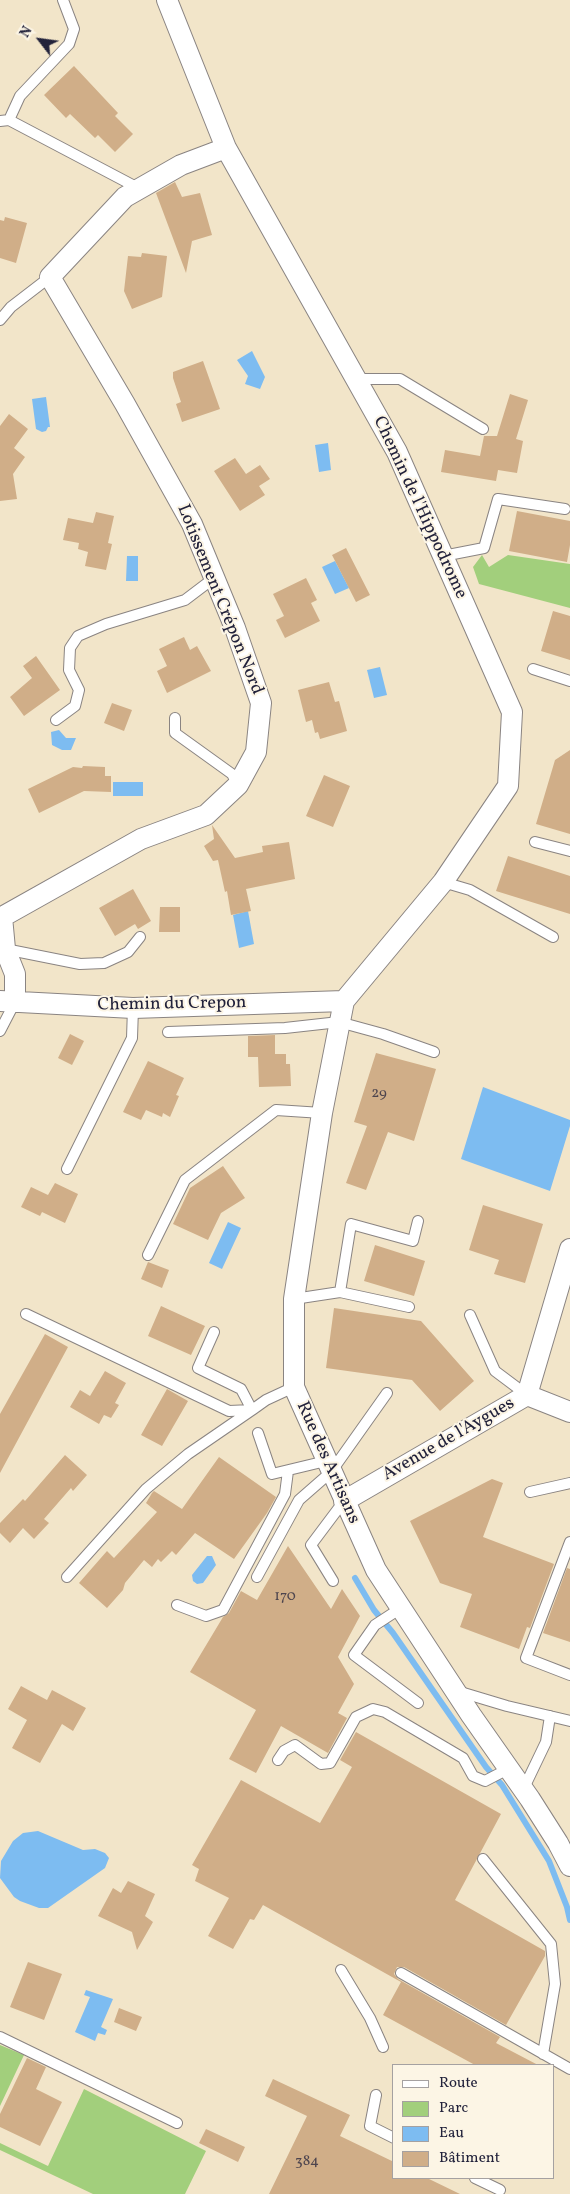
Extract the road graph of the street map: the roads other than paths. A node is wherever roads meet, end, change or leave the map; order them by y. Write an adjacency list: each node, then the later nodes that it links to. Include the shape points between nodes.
1 (62, 0): 3 (lane, via 74,29 69,44 20,96)
2 (167, 0): 4 (street, Chemin de l'Hippodrome)
3 (4, 120): 5 (lane)
4 (226, 148): 5 (street, via 181,165); 8 (street, Chemin de l'Hippodrome)
5 (140, 189): 6 (street, via 125,197)
6 (50, 277): 7 (lane, via 11,307); 12 (street, Lotissement Crépon Nord, via 192,524)
7 (0, 320)
8 (356, 379): 9 (lane, via 400,379); 11 (street, Chemin de l'Hippodrome, via 397,452)
9 (483, 429)
10 (565, 509): 11 (lane, via 498,499 484,548)
11 (443, 556): 20 (street, Chemin de l'Hippodrome, via 512,712 508,786)
12 (214, 578): 16 (lane, via 186,600 106,624 78,636 70,648 69,670 78,690 74,706); 17 (street, Lotissement Crépon Nord, via 261,703 256,752)
13 (533, 669): 14 (lane)
14 (570, 681)
15 (175, 718): 17 (lane, via 175,733 232,774)
16 (56, 720)
17 (238, 785): 23 (street, Lotissement Crépon Nord, via 206,815 141,839 2,917)
18 (535, 842): 19 (lane)
19 (570, 851)
20 (443, 882): 22 (lane, via 470,890); 24 (street, Chemin de l'Hippodrome)
21 (140, 937): 23 (lane, via 128,952 104,963 80,964)
22 (554, 937)
23 (4, 949): 25 (street, Lotissement Crépon Nord, via 14,974)
24 (344, 1001): 26 (street, Chemin du Crepon); 27 (street, Rue des Artisans)
25 (7, 1002): 26 (street, Chemin du Crepon); 28 (lane)
26 (133, 1008): 32 (lane, via 132,1038)
27 (339, 1022): 29 (lane, via 285,1028); 30 (lane); 31 (street, Rue des Artisans)
28 (0, 1030)
29 (168, 1032)
30 (434, 1052)
31 (322, 1113): 35 (lane, via 276,1110 185,1180); 37 (street, Rue des Artisans)
32 (67, 1168)
33 (418, 1221): 36 (lane, via 413,1241 351,1224)
34 (570, 1249): 44 (street, Avenue de l'Aygues)
35 (148, 1255)
36 (340, 1292): 37 (lane); 38 (lane)
37 (294, 1299): 42 (street, Rue des Artisans)
38 (409, 1307)
39 (26, 1314): 45 (lane, via 229,1412)
40 (470, 1315): 44 (lane, via 495,1370)
41 (214, 1332): 45 (lane, via 198,1368 241,1389)
42 (294, 1387): 45 (lane); 48 (street, Rue des Artisans)
43 (387, 1393): 48 (lane)
44 (526, 1395): 46 (street); 52 (street, Avenue de l'Aygues)
45 (252, 1410): 54 (lane, via 188,1454 146,1489)
46 (570, 1412)
47 (258, 1433): 49 (lane, via 272,1474)
48 (329, 1466): 49 (lane); 52 (street, Rue des Artisans); 55 (lane, via 299,1500)
49 (288, 1470): 57 (lane, via 284,1494 223,1610 206,1616)
50 (570, 1483): 51 (lane)
51 (530, 1492)
52 (344, 1501): 56 (lane, via 311,1545); 58 (street, Rue des Artisans, via 376,1570)
53 (570, 1542): 59 (lane, via 526,1658)
54 (67, 1577)
55 (257, 1577)
56 (333, 1581)
57 (177, 1605)
58 (400, 1608): 60 (street, Rue des Artisans); 61 (lane, via 376,1625 354,1655)
59 (570, 1675)
60 (454, 1690): 62 (lane); 65 (street, Rue des Artisans)
61 (418, 1703)
62 (550, 1716): 63 (lane); 66 (lane, via 546,1742)
63 (570, 1721)
64 (278, 1760): 65 (lane, via 295,1745 321,1764 330,1763 356,1716 373,1709 385,1712 463,1758 473,1776 485,1781)
65 (508, 1768): 66 (street, Rue des Artisans)
66 (523, 1790): 68 (street, Rue des Artisans)
67 (483, 1859): 73 (lane, via 551,1944 555,1984)
68 (570, 1866)
69 (340, 1970): 72 (lane, via 370,2018)
70 (401, 1973): 73 (lane)
71 (0, 2037): 76 (lane)
72 (383, 2047)
73 (543, 2054): 74 (lane)
74 (570, 2069)
75 (376, 2095): 77 (lane, via 370,2126)
76 (177, 2123)
77 (392, 2137)
78 (477, 2179): 79 (lane)
79 (500, 2190)

